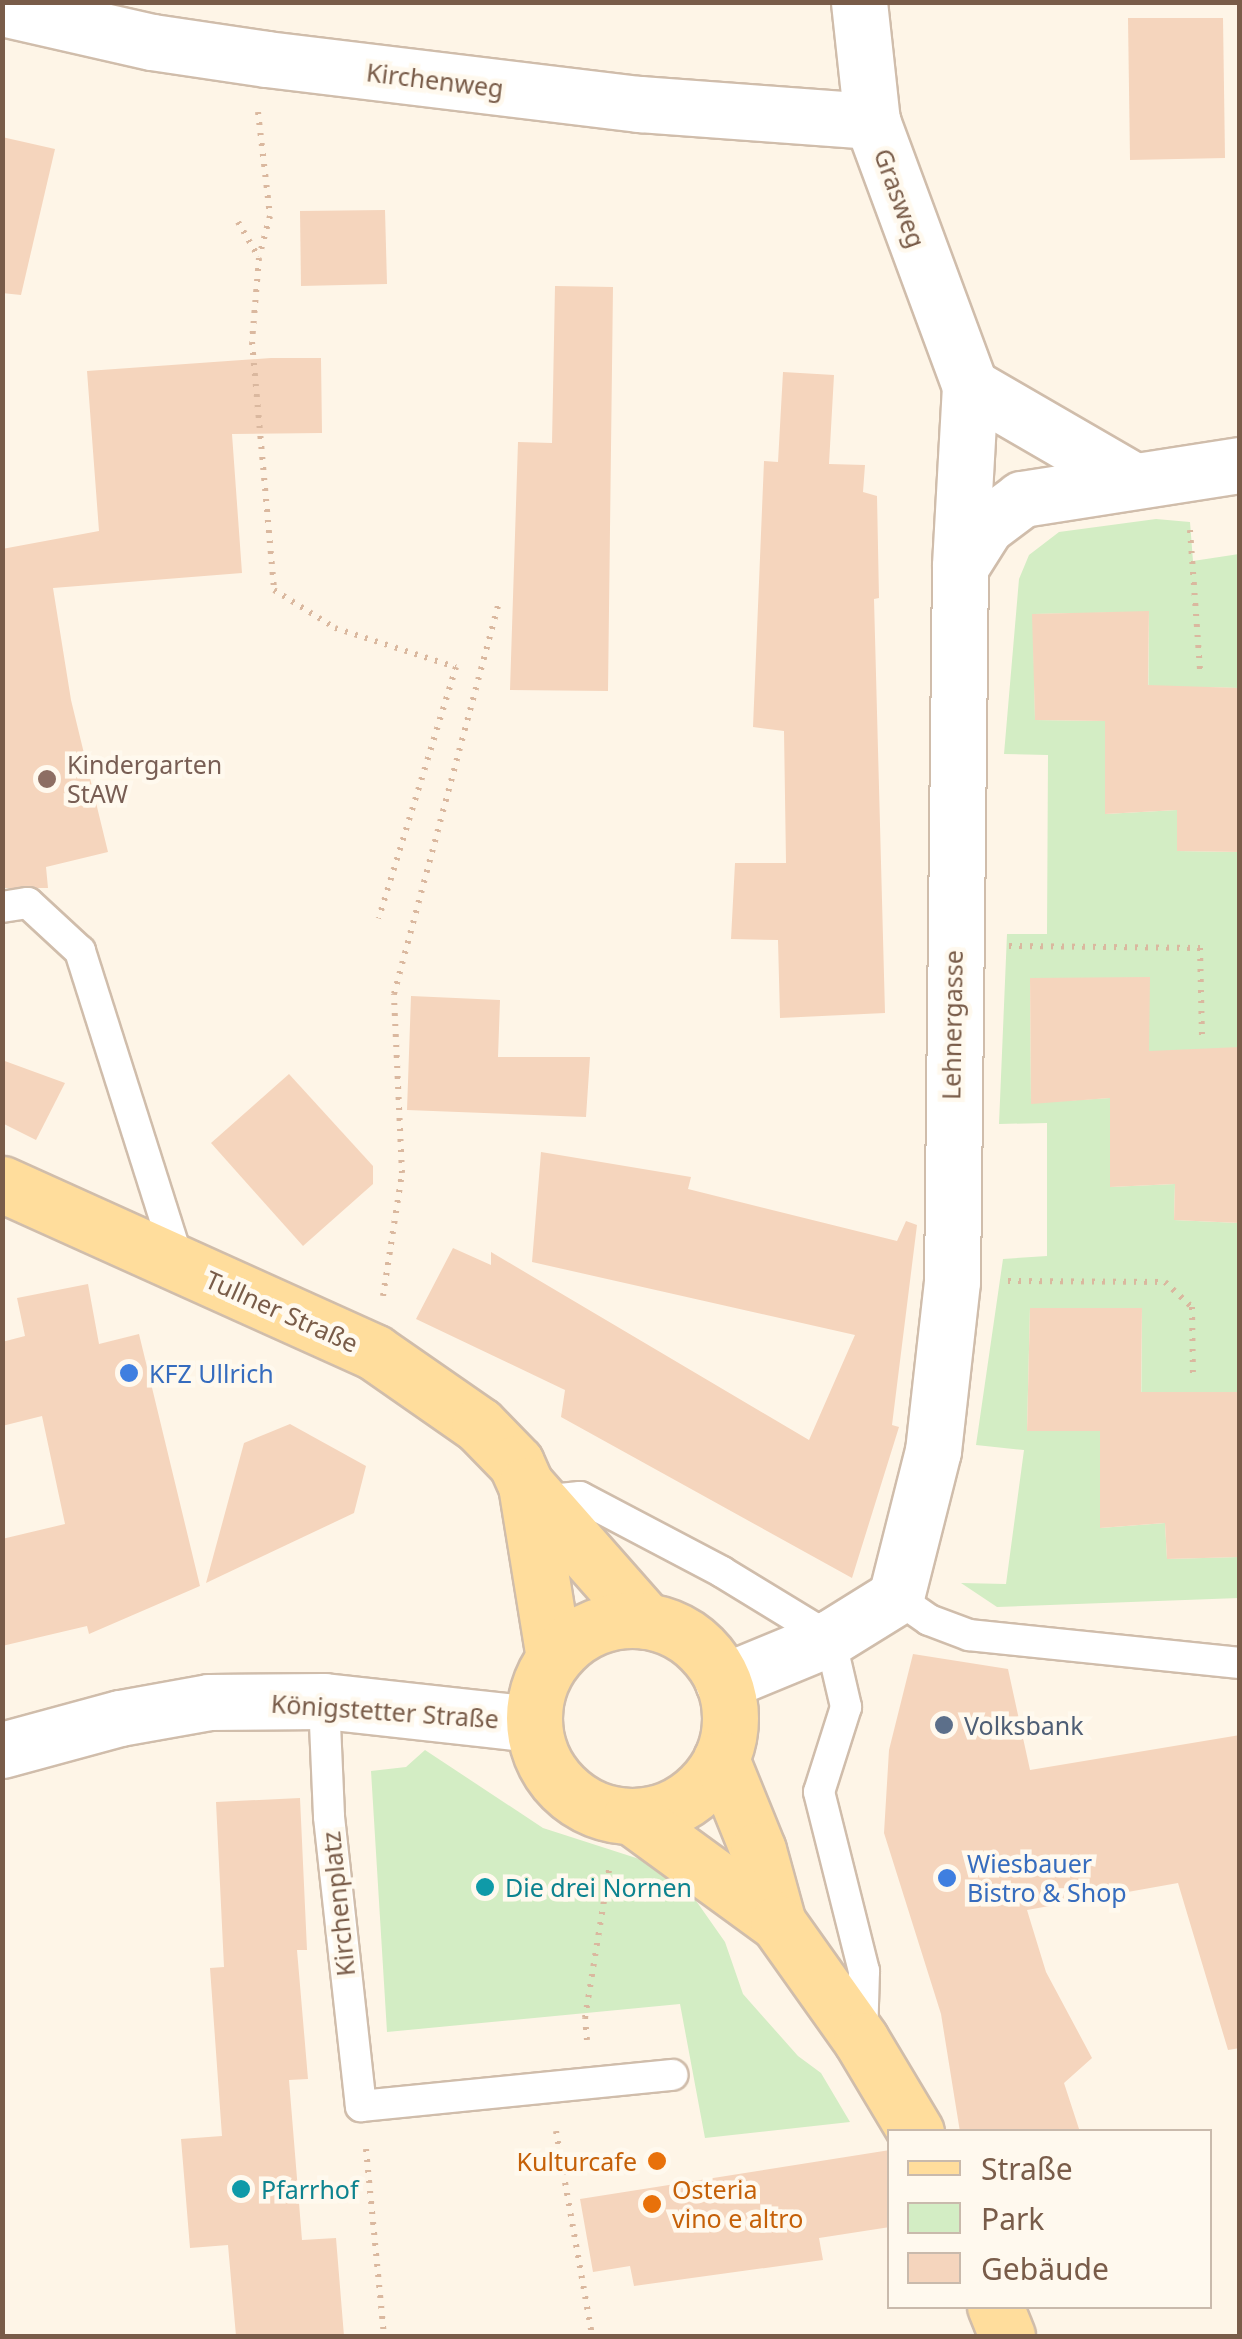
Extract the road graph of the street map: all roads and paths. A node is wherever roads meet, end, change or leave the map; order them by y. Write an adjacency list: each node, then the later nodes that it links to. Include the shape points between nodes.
1 (859, 2): 4 (street, Grasweg)
2 (2, 8): 3 (street, Kirchenweg, via 152,42)
3 (267, 59): 4 (street, Kirchenweg, via 640,104); 6 (path, via 258,106 270,216)
4 (872, 122): 7 (street, Grasweg)
5 (238, 222): 6 (path)
6 (259, 258): 14 (path, via 252,342 274,590 335,628 456,667)
7 (970, 386): 9 (street); 10 (street, Grasweg)
8 (1214, 470): 9 (street); 12 (path)
9 (1132, 480): 10 (street, via 1022,500 986,526)
10 (960, 567): 15 (street, Lehnergasse)
11 (499, 603): 20 (path, via 394,994 402,1173)
12 (1200, 671)
13 (2, 907): 18 (lane, via 28,903 80,951)
14 (380, 918)
15 (953, 945): 16 (path, via 1200,948); 19 (street, Lehnergasse)
16 (1202, 1037)
17 (2, 1184): 18 (main road, Tullner Straße)
18 (180, 1266): 20 (main road, Tullner Straße)
19 (952, 1281): 21 (path, via 1165,1282 1192,1308); 23 (street, Lehnergasse, via 933,1451)
20 (374, 1352): 22 (main road, Tullner Straße, via 479,1426 516,1463)
21 (1192, 1376)
22 (534, 1493): 24 (main road, Tullner Straße); 25 (lane, via 580,1497); 26 (main road, Tullner Straße, via 535,1562)
23 (896, 1598): 25 (street); 27 (lane, via 969,1635)
24 (646, 1621): 26 (main road, via 594,1628); 28 (main road, via 701,1649)
25 (830, 1638): 28 (street); 35 (lane, via 846,1707 820,1792 864,1972)
26 (554, 1658): 30 (main road, via 535,1700)
27 (1240, 1664)
28 (723, 1682): 32 (main road, via 730,1708)
29 (324, 1701): 30 (street, Königstetter Straße); 31 (street, Königstetter Straße, via 209,1702); 37 (lane, Kirchenplatz, via 329,1816)
30 (534, 1724): 33 (main road, via 540,1752 565,1789 602,1812)
31 (2, 1750)
32 (721, 1759): 33 (main road, via 687,1799); 34 (main road, via 758,1850)
33 (631, 1816): 34 (main road)
34 (778, 1923): 35 (main road)
35 (862, 2040): 38 (main road)
36 (672, 2075): 37 (lane)
37 (361, 2106): 41 (path)
38 (914, 2129)
39 (574, 2228): 42 (path)
40 (995, 2309): 43 (main road)
41 (384, 2336)
42 (592, 2336)
43 (1007, 2336)

